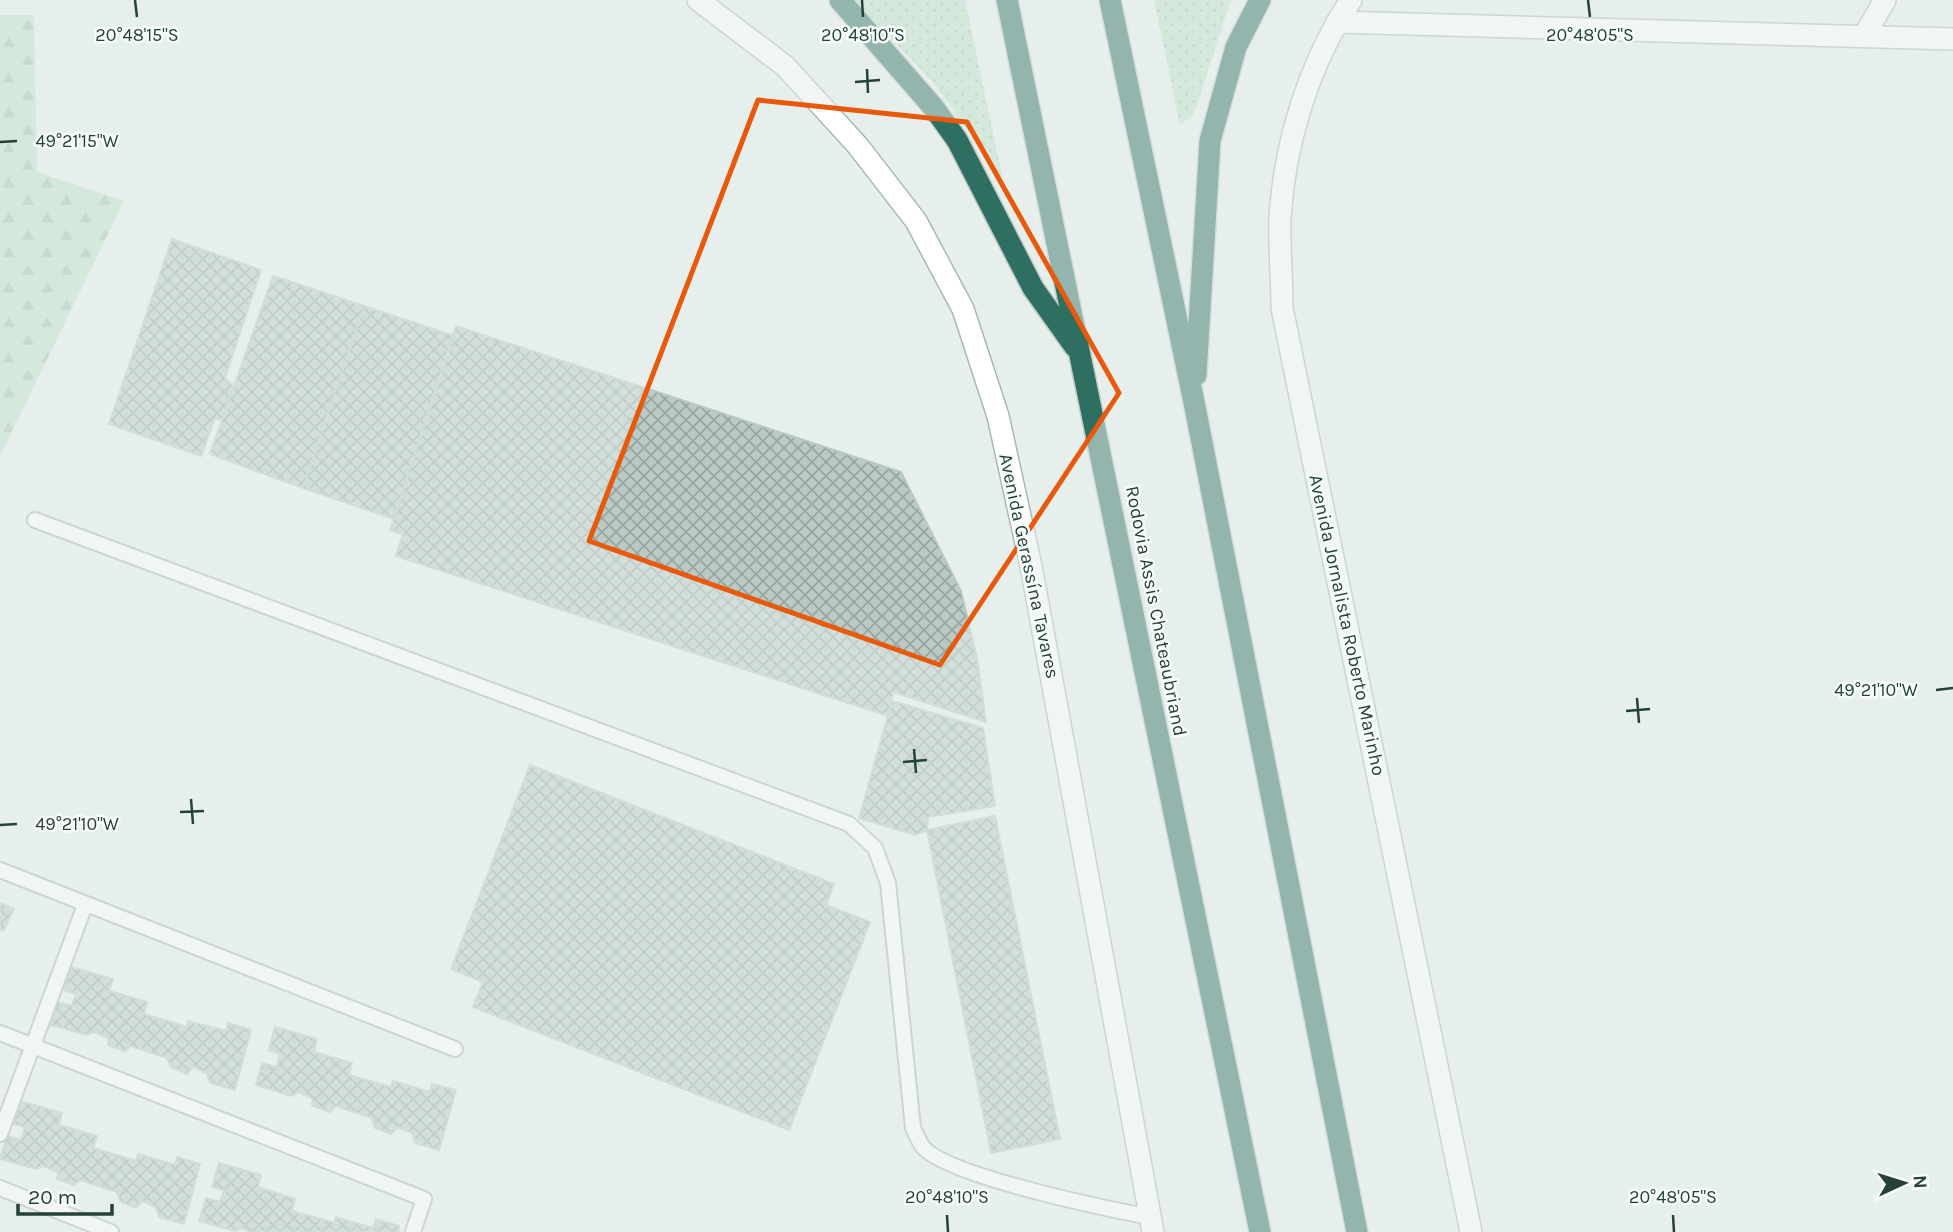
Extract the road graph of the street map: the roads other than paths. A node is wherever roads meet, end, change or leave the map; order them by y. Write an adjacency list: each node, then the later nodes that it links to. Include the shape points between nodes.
1 (698, 0): 21 (street, Avenida Gerassína Tavares, via 785,66 858,146 916,221 963,309 998,416 1031,566)
2 (840, 0): 11 (highway, via 957,140 1032,288)
3 (1007, 0): 11 (highway, Rodovia Assis Chateaubriand)
4 (1110, 0): 12 (highway)
5 (1260, 0): 12 (highway, via 1236,47 1210,141)
6 (1351, 0): 8 (street, Avenida Jornalista Roberto Marinho)
7 (1885, 0): 9 (street)
8 (1337, 22): 9 (street); 26 (street, Avenida Jornalista Roberto Marinho, via 1289,145 1280,218 1282,308)
9 (1864, 36): 10 (street)
10 (1953, 39)
11 (1081, 355): 24 (highway, Rodovia Assis Chateaubriand)
12 (1194, 402): 25 (highway)
13 (35, 520): 21 (lane, via 849,824 875,848 888,883 914,1128 923,1148 944,1162)
14 (0, 870): 15 (lane)
15 (85, 905): 17 (lane); 18 (lane)
16 (0, 1033): 17 (lane)
17 (33, 1046): 19 (lane); 23 (lane, via 424,1199)
18 (455, 1049)
19 (0, 1134)
20 (0, 1188): 22 (lane)
21 (1152, 1224)
22 (111, 1232)
23 (413, 1232)
24 (1260, 1232)
25 (1357, 1232)
26 (1471, 1232)

